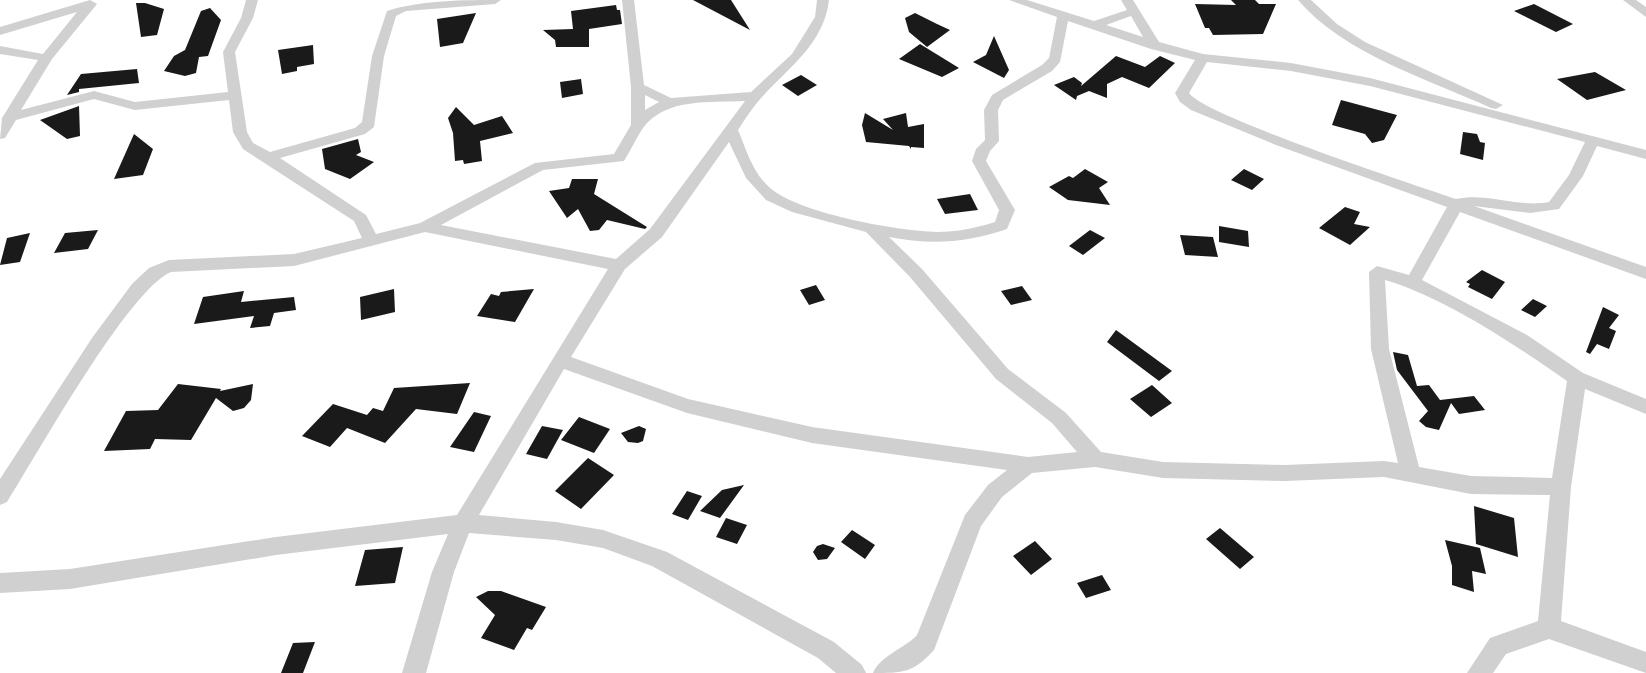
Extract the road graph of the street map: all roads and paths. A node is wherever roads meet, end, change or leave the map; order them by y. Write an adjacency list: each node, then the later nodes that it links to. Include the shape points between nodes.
1 (252, 0): 21 (street, via 229,52)
2 (495, 0): 31 (street, via 404,8 391,14 378,56 369,124 360,131)
3 (628, 0): 20 (street)
4 (823, 0): 22 (street, via 821,17 797,56)
5 (1014, 0): 11 (street)
6 (1304, 0): 18 (street, via 1333,27)
7 (1629, 0): 10 (street)
8 (96, 2): 13 (street); 16 (street)
9 (1130, 6): 12 (street); 14 (street)
10 (1646, 13)
11 (1063, 16): 12 (street); 34 (street, via 1055,60 997,98 991,110 992,141 979,161 1007,210 1001,225 981,234 938,238)
12 (1092, 26): 14 (street)
13 (0, 31)
14 (1155, 46): 17 (street)
15 (0, 50): 16 (street)
16 (46, 58): 24 (street)
17 (1203, 58): 19 (street, via 1292,67); 32 (street, via 1182,93 1196,107)
18 (1388, 58): 19 (street, via 1392,70); 25 (street)
19 (1370, 82): 25 (street)
20 (638, 87): 23 (street); 26 (street)
21 (236, 94): 24 (street, via 135,106 94,95); 31 (street, via 240,132 248,146)
22 (755, 96): 23 (street); 27 (street)
23 (669, 102): 26 (street)
24 (9, 118): 28 (street)
25 (1534, 123): 29 (street)
26 (638, 125): 33 (street, via 619,158 540,166)
27 (731, 130): 34 (street, via 751,175 764,191 789,206); 36 (street, via 656,233)
28 (0, 135)
29 (1592, 140): 30 (street); 32 (street, via 1576,176 1554,206 1534,208 1470,199)
30 (1646, 155)
31 (268, 157): 35 (street, via 361,219)
32 (1456, 204): 37 (street); 38 (street)
33 (425, 227): 35 (street); 36 (street)
34 (872, 229): 42 (street, via 1002,374 1059,418)
35 (371, 239): 46 (street, via 294,260 169,266 155,272 98,343)
36 (619, 265): 39 (street)
37 (1646, 273)
38 (1413, 282): 40 (street, via 1521,340); 44 (street, via 1377,272 1374,307 1378,349)
39 (560, 360): 43 (street, via 687,406 812,435); 47 (street)
40 (1577, 378): 41 (street); 45 (street)
41 (1646, 407)
42 (1095, 459): 43 (street); 44 (street, via 1163,470)
43 (1028, 465): 53 (street, via 995,491 972,521 926,642)
44 (1410, 472): 45 (street, via 1471,485)
45 (1561, 487): 49 (street)
46 (0, 496)
47 (463, 523): 48 (street, via 276,545 70,579); 51 (street, via 443,572); 52 (street, via 603,539 659,559 826,650)
48 (0, 583)
49 (1549, 628): 50 (street); 54 (street, via 1498,646)
50 (1646, 663)
51 (414, 673)
52 (854, 673)
53 (885, 673)
54 (1479, 673)

